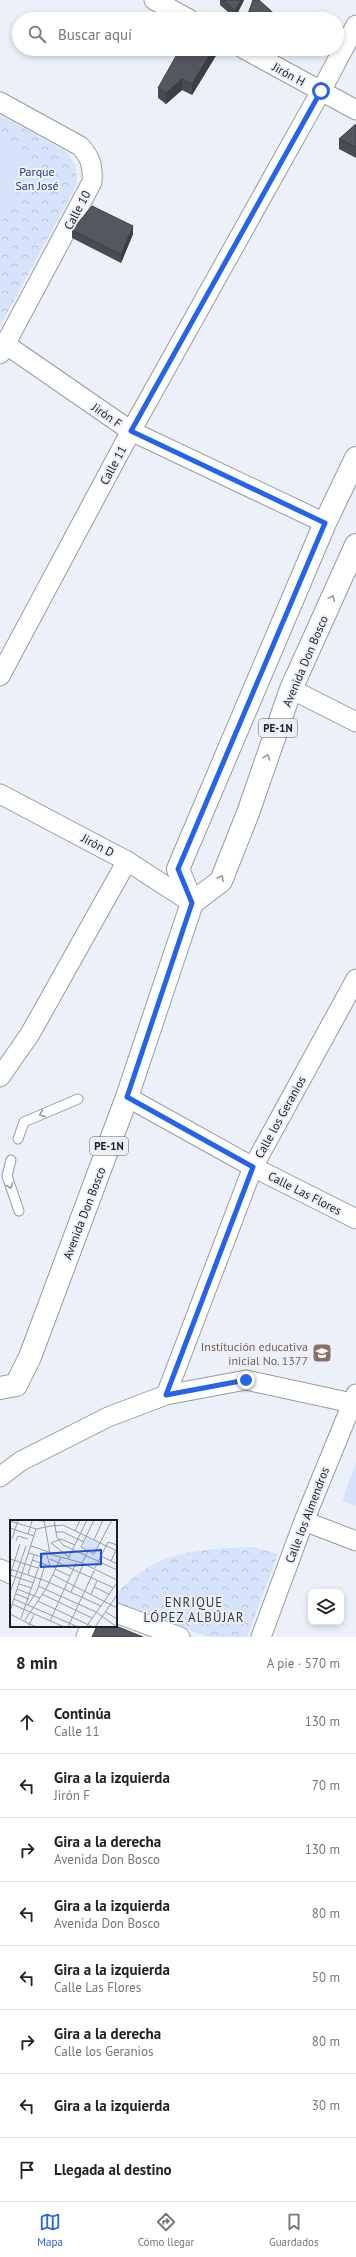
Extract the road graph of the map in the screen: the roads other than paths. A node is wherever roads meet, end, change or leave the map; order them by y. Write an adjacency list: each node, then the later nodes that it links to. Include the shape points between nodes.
1 (159, 1): 2 (street)
2 (177, 12)
3 (356, 24): 4 (street, Calle 11)
4 (344, 47)
5 (257, 56): 7 (street, Jirón H)
6 (339, 56): 7 (street, Calle 11)
7 (321, 91): 9 (street, Jirón H); 11 (street, Calle 11)
8 (0, 102): 10 (street, Calle 10, via 80,146 89,155 93,167 92,182)
9 (356, 110)
10 (3, 349): 11 (street, Jirón F)
11 (131, 431): 13 (street, Jirón F); 15 (street, Calle 11)
12 (356, 458): 13 (main road, PE-1N)
13 (325, 523): 20 (main road, PE-1N, via 178,869)
14 (356, 544): 16 (main road, Avenida Don Bosco / PE-1N, one-way to 14)
15 (0, 676)
16 (291, 689): 17 (street); 20 (main road, Avenida Don Bosco / PE-1N, one-way to 16, via 221,881 248,813)
17 (356, 722)
18 (0, 794): 19 (street, Jirón D)
19 (127, 861): 20 (street, Jirón D); 22 (street, via 30,1034)
20 (192, 903): 23 (main road, Avenida Don Bosco / PE-1N)
21 (356, 979): 27 (street, Calle los Geranios)
22 (0, 1076)
23 (127, 1097): 27 (street, Calle Las Flores); 30 (main road, Avenida Don Bosco / PE-1N, via 30,1358)
24 (78, 1100): 25 (lane, one-way to 25, via 24,1122)
25 (18, 1139)
26 (11, 1160): 28 (lane, one-way to 28, via 7,1176)
27 (253, 1167): 29 (street, Calle Las Flores); 31 (street, Calle los Geranios)
28 (19, 1210)
29 (356, 1219)
30 (8, 1386)
31 (166, 1395): 32 (street, via 246,1380); 33 (street, via 108,1417 21,1461)
32 (354, 1399): 34 (street, Calle los Almendros)
33 (0, 1477)
34 (304, 1521): 35 (street); 42 (street, Calle los Almendros)
35 (356, 1541)
36 (0, 1569): 37 (street)
37 (10, 1574)
38 (117, 1613): 41 (street)
39 (90, 1627): 40 (street)
40 (86, 1637)
41 (180, 1637)
42 (261, 1637)

